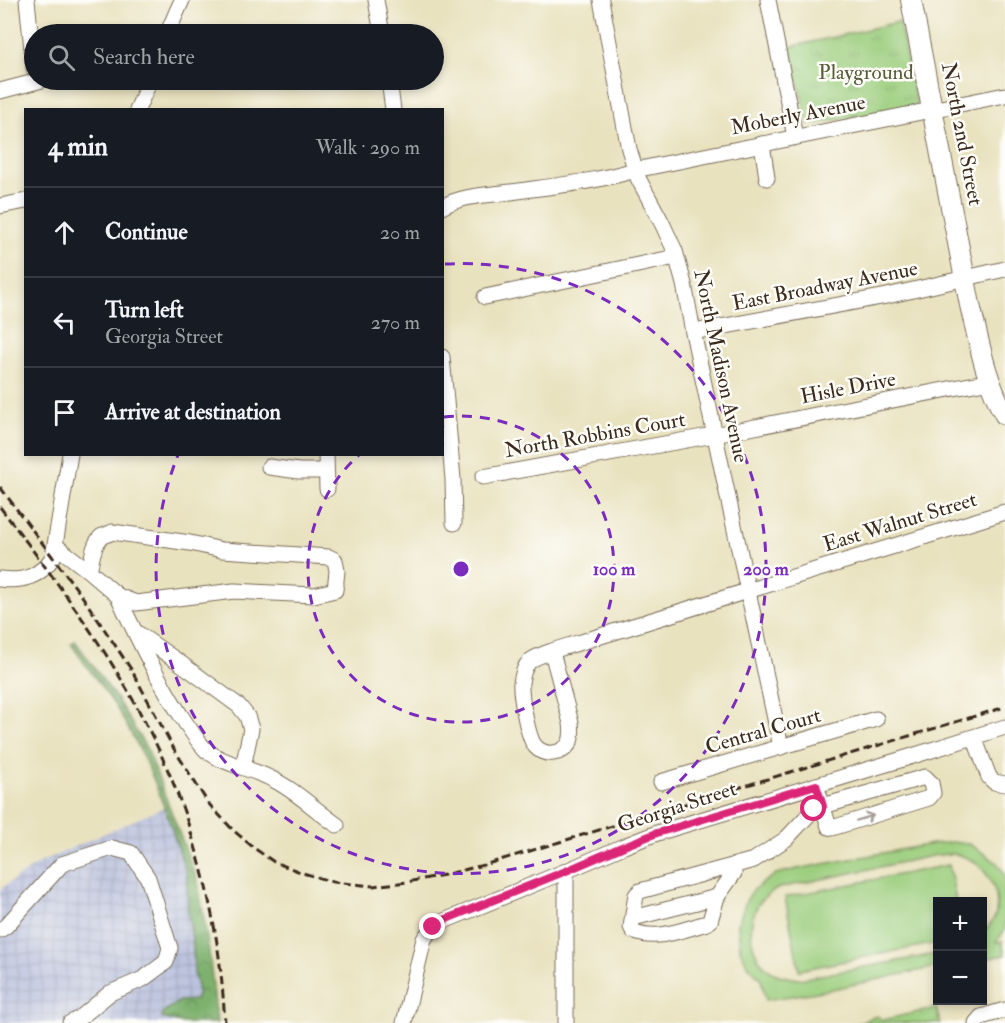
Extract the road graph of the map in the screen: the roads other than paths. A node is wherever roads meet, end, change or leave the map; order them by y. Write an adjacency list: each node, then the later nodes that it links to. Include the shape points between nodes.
1 (27, 0): 7 (street)
2 (182, 0): 8 (street)
3 (376, 0): 9 (street)
4 (601, 0): 20 (street, North Madison Avenue)
5 (768, 0): 18 (street)
6 (911, 0): 17 (main road, North 2nd Street)
7 (30, 24)
8 (171, 24)
9 (380, 24)
10 (24, 82): 13 (street)
11 (146, 90): 15 (street)
12 (390, 90): 16 (street)
13 (0, 91)
14 (1005, 95): 17 (street, Moberly Avenue)
15 (138, 108)
16 (393, 108)
17 (932, 110): 18 (street, Moberly Avenue); 27 (main road, North 2nd Street)
18 (795, 137): 19 (street, Moberly Avenue)
19 (762, 144): 20 (street, Moberly Avenue); 21 (street)
20 (635, 170): 24 (street, Moberly Avenue, via 476,196); 25 (street, North Madison Avenue)
21 (767, 178)
22 (24, 201): 23 (street)
23 (0, 206)
24 (444, 206)
25 (676, 257): 28 (street); 29 (street, North Madison Avenue)
26 (1005, 269): 27 (street, East Broadway Avenue)
27 (965, 279): 29 (street, East Broadway Avenue); 31 (main road, North 2nd Street)
28 (485, 297)
29 (693, 333): 33 (street, North Madison Avenue)
30 (444, 379): 41 (street)
31 (990, 381): 32 (main road, North 2nd Street); 33 (street, Hisle Drive)
32 (1005, 415)
33 (714, 435): 38 (street, North Robbins Court); 45 (street, North Madison Avenue)
34 (70, 456): 42 (street)
35 (326, 456): 37 (street)
36 (269, 467): 37 (street)
37 (326, 471): 39 (street)
38 (483, 477)
39 (327, 489)
40 (1005, 512): 45 (street, East Walnut Street)
41 (454, 523)
42 (56, 546): 43 (street); 44 (street, via 53,557 37,574 20,580)
43 (89, 570): 46 (street); 46 (street, via 98,542 112,532 222,550 328,557 335,560 338,571 335,590 314,595 234,591 136,603)
44 (0, 579)
45 (747, 591): 48 (street, East Walnut Street); 52 (street, North Madison Avenue)
46 (118, 596): 47 (street)
47 (134, 632): 53 (street, via 175,708 206,750); 53 (street, via 239,706 251,729)
48 (552, 652): 48 (street, East Walnut Street, via 528,663 521,686 532,743 549,754 565,748 572,734)
49 (876, 719): 52 (street, Central Court)
50 (1005, 727): 51 (street, Georgia Street)
51 (974, 737): 55 (street, via 989,777); 56 (street, Georgia Street)
52 (780, 747): 54 (street, Central Court)
53 (243, 767): 58 (street, via 284,785)
54 (661, 782)
55 (1005, 784)
56 (816, 785): 57 (street); 60 (street, Georgia Street, via 657,833)
57 (823, 806): 57 (street, one-way to 57, via 832,828 929,798 933,793 925,777); 59 (street, via 814,809 778,844 754,860)
58 (338, 825)
59 (733, 866): 61 (street, via 731,879); 62 (street, via 640,891)
60 (566, 871): 66 (street, Georgia Street, via 433,927 424,939); 67 (street)
61 (717, 897): 62 (street); 62 (street, via 710,921 685,929 655,936 640,934 631,927)
62 (633, 918)
63 (0, 930): 65 (street, via 62,864 112,848 131,853 148,878 170,948 166,962 143,979 110,993)
64 (1005, 1010): 68 (street, via 981,1017)
65 (70, 1023)
66 (404, 1023)
67 (566, 1023)
68 (976, 1023)

